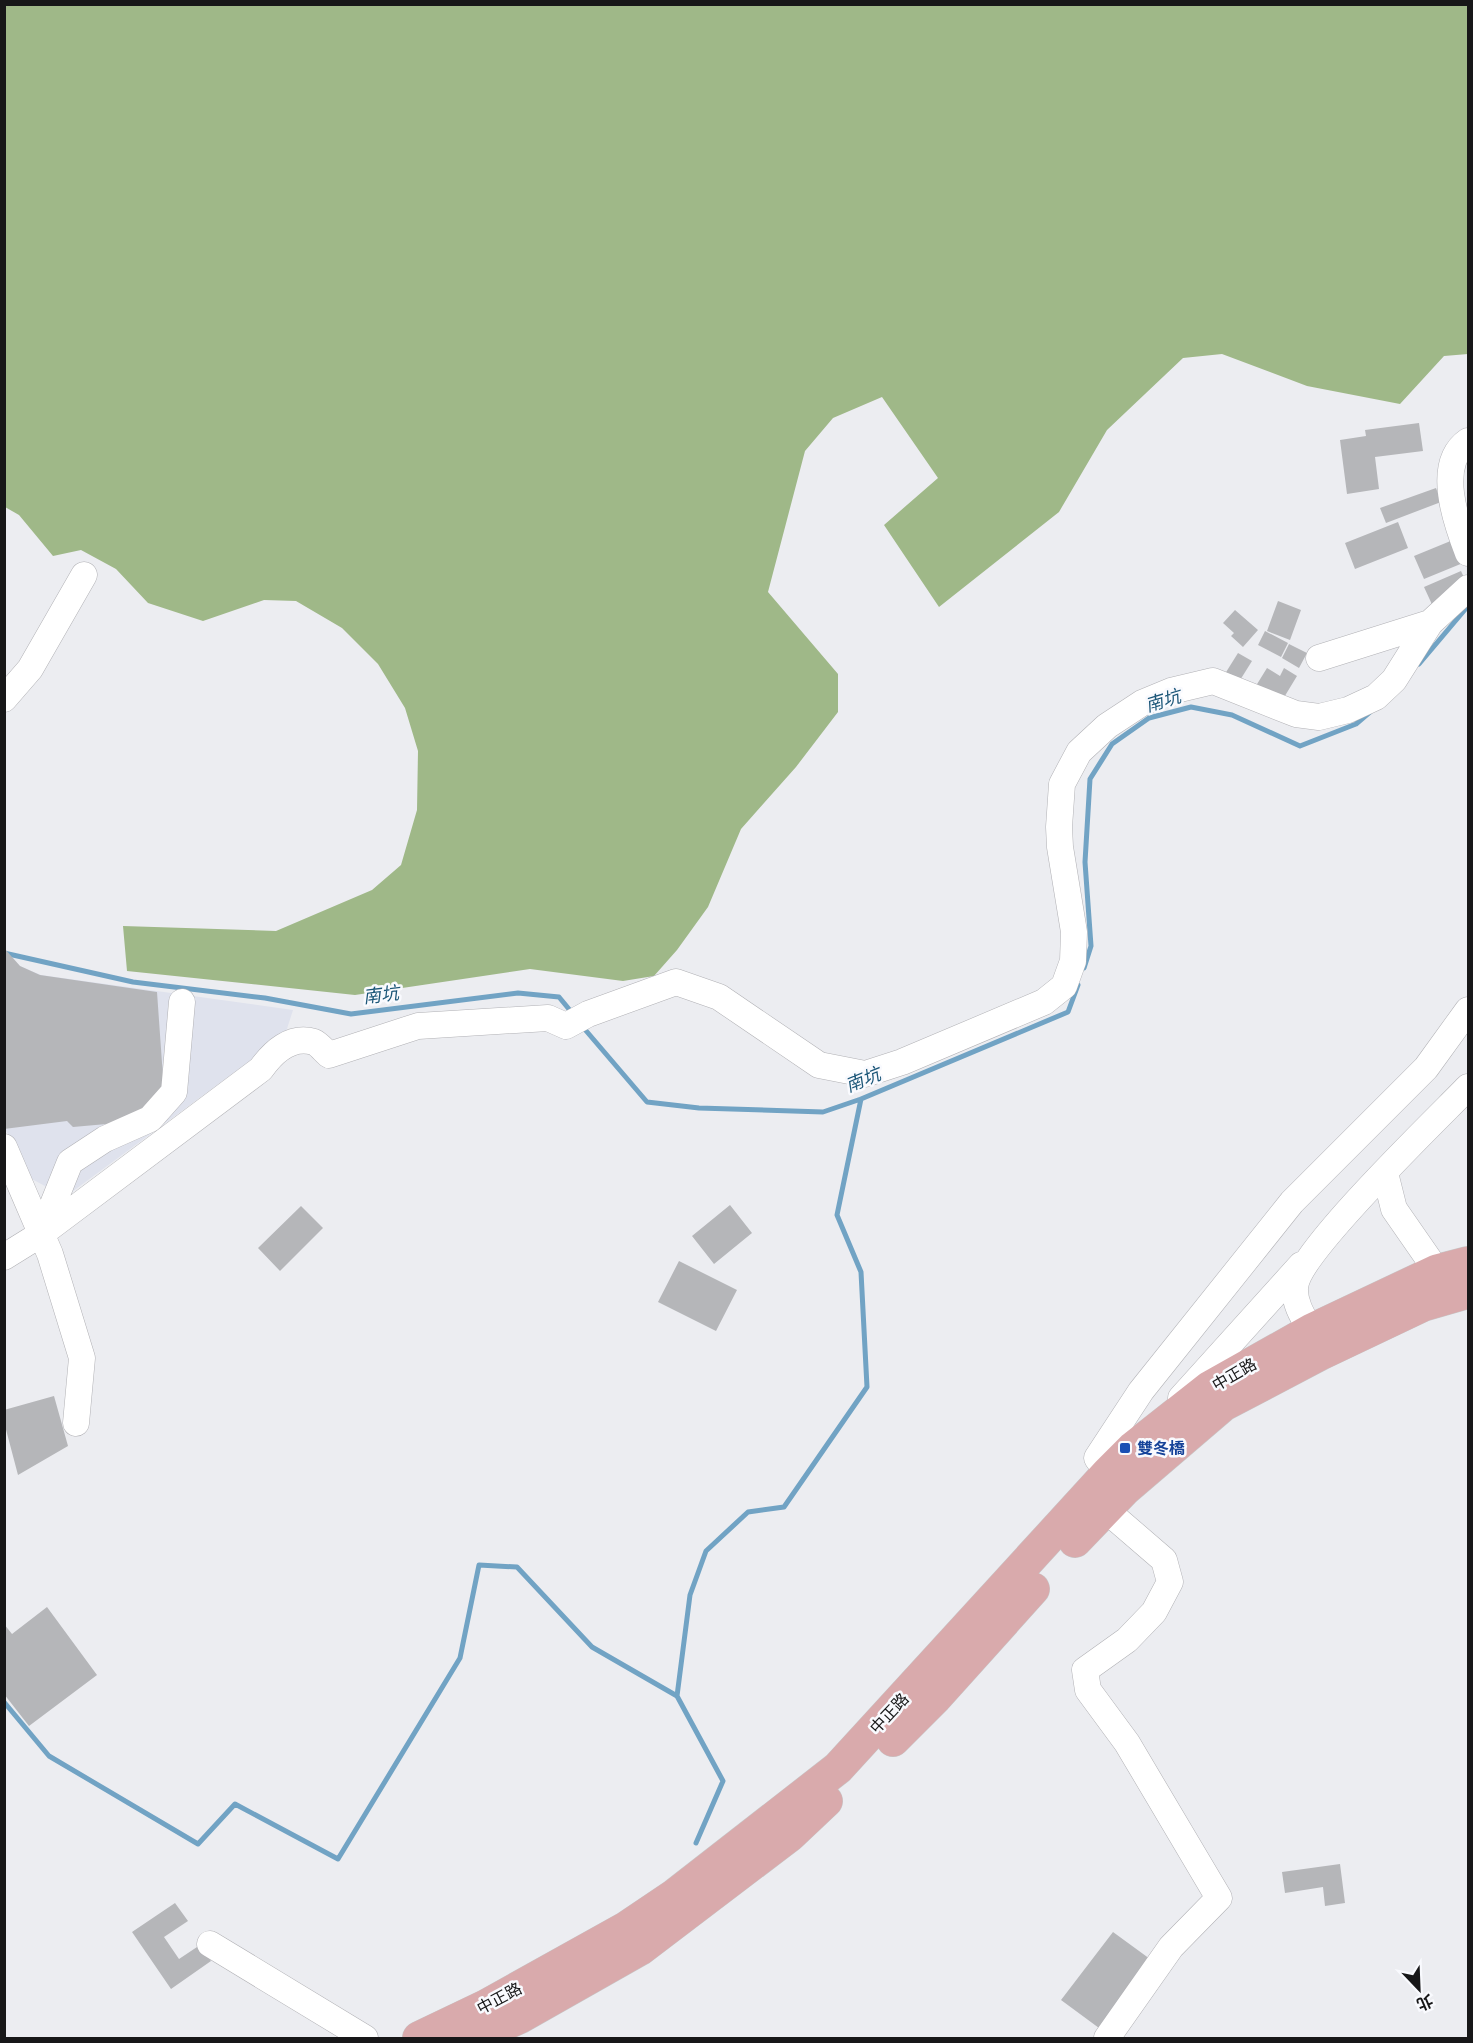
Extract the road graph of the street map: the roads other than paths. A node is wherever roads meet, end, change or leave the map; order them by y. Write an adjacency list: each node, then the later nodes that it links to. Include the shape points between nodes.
1 (1468, 441): 2 (street, via 1460,447 1450,470 1457,523)
2 (1468, 553)
3 (84, 575): 7 (street, via 30,669)
4 (1468, 588): 5 (street)
5 (1430, 622): 6 (street); 13 (street, via 1394,680 1376,696 1348,710 1319,717 1296,714 1213,681 1142,703 1107,726 1079,752 1062,784 1059,827 1074,932 1073,961 1064,986 1044,1002 865,1074 819,1065 719,997 676,982 577,1020 548,1018 418,1026 329,1055 315,1042 292,1042 273,1052 261,1069)
6 (1319, 658)
7 (4, 699)
8 (182, 1002): 13 (street, via 174,1092 150,1119 105,1139 70,1162)
9 (1468, 1010): 22 (street, via 1426,1068 1292,1202 1203,1310 1141,1391 1097,1458)
10 (1468, 1087): 12 (street)
11 (4, 1147): 13 (street)
12 (1385, 1173): 14 (street); 17 (street, via 1394,1209)
13 (41, 1234): 15 (street); 20 (street, via 51,1254 82,1358)
14 (1313, 1251): 19 (street, via 1295,1286 1296,1306); 21 (street)
15 (4, 1257)
16 (1468, 1263): 17 (main road, 中正路)
17 (1437, 1271): 19 (main road, 中正路)
18 (1468, 1293): 19 (main road, 中正路)
19 (1317, 1341): 21 (main road, 中正路, via 1209,1388); 23 (main road, 中正路, via 1223,1405 1169,1449)
20 (76, 1423)
21 (1141, 1442): 22 (main road, 中正路)
22 (1108, 1473): 26 (main road, 中正路, via 838,1768 675,1895 626,1928 486,2006)
23 (1106, 1510): 27 (main road, 中正路, via 936,1697 790,1835 640,1949 520,2017); 28 (street, via 1164,1560 1170,1582 1154,1612 1127,1640 1085,1670 1088,1690 1127,1743 1219,1898 1171,1947)
24 (210, 1944): 25 (street)
25 (365, 2038)
26 (418, 2038)
27 (473, 2038)
28 (1107, 2038)

